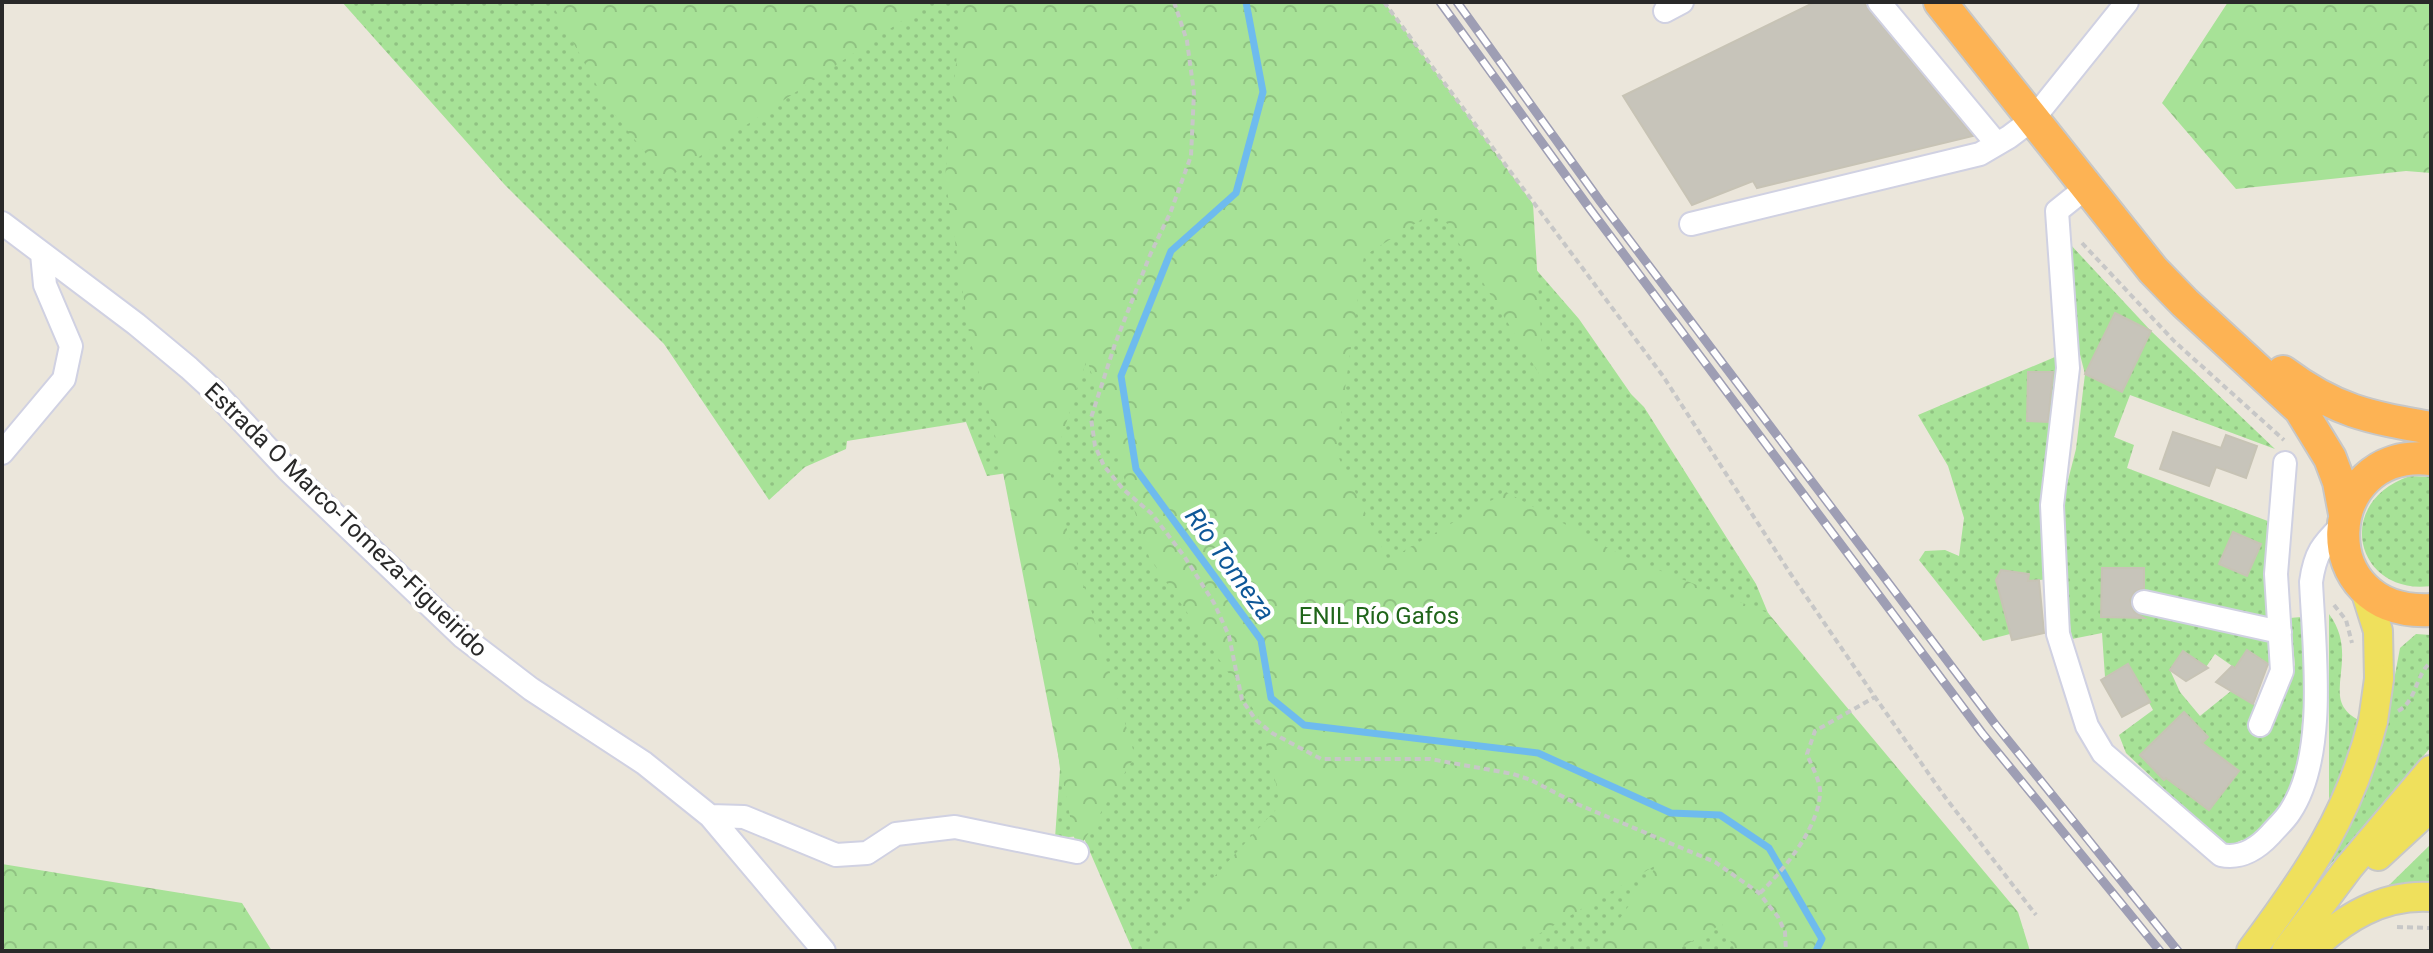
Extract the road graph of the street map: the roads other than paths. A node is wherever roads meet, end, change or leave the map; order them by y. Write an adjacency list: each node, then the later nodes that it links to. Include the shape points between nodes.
1 (1879, 2): 5 (street)
2 (1941, 2): 4 (highway)
3 (2127, 2): 4 (street)
4 (2033, 119): 5 (street); 6 (highway)
5 (1997, 144): 8 (street, via 1980,154)
6 (2087, 187): 10 (highway); 17 (street, via 2057,211 2068,368 2052,505 2058,634 2087,726 2103,753 2221,855 2233,858 2267,838 2291,811 2302,785 2311,756 2316,699)
7 (2, 223): 9 (street, Estrada O Marco-Tomeza-Figueirido)
8 (1691, 224)
9 (42, 254): 13 (street, via 45,285 71,346 64,379); 25 (street, Estrada O Marco-Tomeza-Figueirido, via 201,379 463,637 644,763)
10 (2185, 303): 11 (highway); 12 (highway, via 2223,320 2310,392 2340,408 2383,420)
11 (2300, 409): 12 (highway, via 2337,426); 15 (highway, via 2330,458)
12 (2430, 449): 15 (highway, via 2383,467 2359,487)
13 (2, 453)
14 (2285, 463): 19 (street)
15 (2344, 520): 16 (highway, via 2346,560); 17 (street, via 2316,556)
16 (2365, 590): 20 (highway, via 2395,608); 30 (main road, bridge, via 2378,631 2379,679 2364,759 2329,837)
17 (2312, 599): 19 (street)
18 (2144, 602): 21 (street)
19 (2278, 603): 21 (street)
20 (2431, 610)
21 (2280, 632): 22 (street, via 2282,671)
22 (2260, 725)
23 (2431, 770): 28 (main road, via 2349,867)
24 (2431, 807): 28 (main road, via 2343,890)
25 (710, 816): 26 (street, via 744,817 836,855 867,853 896,834 955,827); 29 (street, Estrada O Marco-Tomeza-Figueirido)
26 (1077, 852)
27 (2431, 897): 28 (main road, via 2410,896 2366,909)
28 (2295, 950)
29 (824, 951)
30 (2251, 951)

